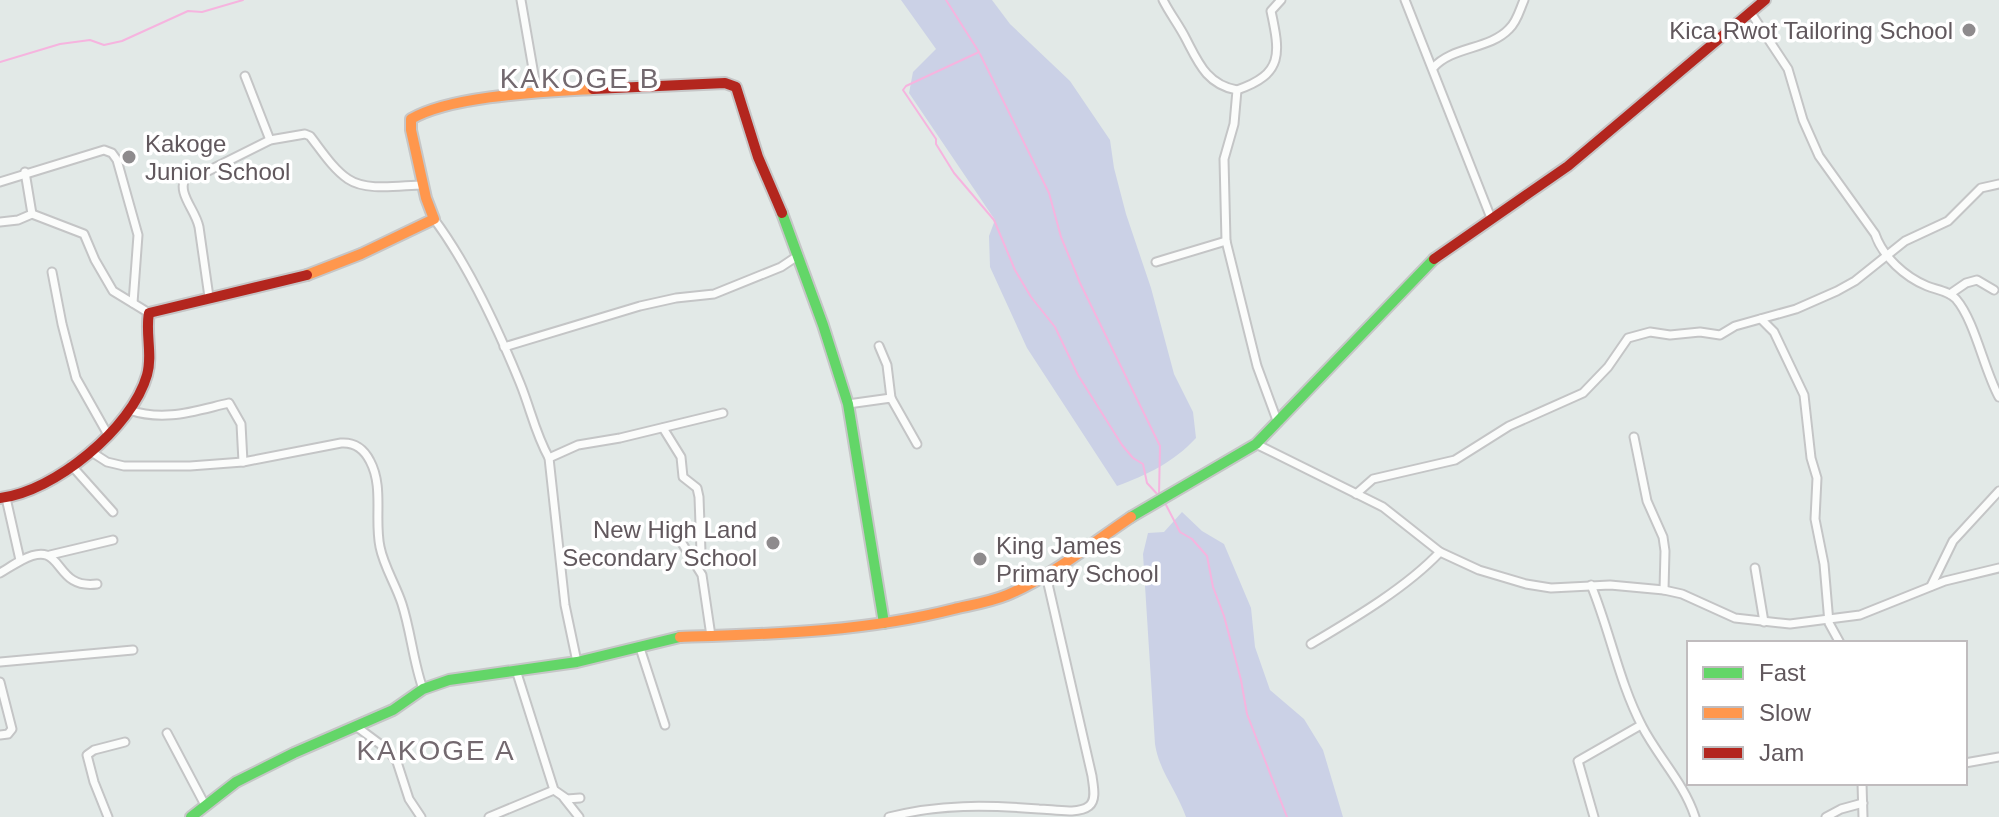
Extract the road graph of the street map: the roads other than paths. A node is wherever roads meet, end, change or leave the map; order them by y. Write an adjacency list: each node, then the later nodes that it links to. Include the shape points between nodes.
1 (521, 0): 13 (street)
2 (1163, 0): 12 (street, via 1208,77)
3 (1268, 0): 8 (street)
4 (1281, 0): 8 (street)
5 (1405, 0): 10 (street)
6 (1524, 0): 10 (street, via 1511,29)
7 (1765, 0): 9 (street)
8 (1271, 11): 12 (street, via 1275,64 1269,73)
9 (1751, 13): 20 (street, via 1568,166); 24 (street, via 1788,69 1819,156)
10 (1433, 68): 20 (street)
11 (245, 76): 14 (street)
12 (1237, 90): 23 (street, via 1224,159)
13 (537, 92): 18 (street, via 430,108 411,119); 25 (street, via 725,83 736,87)
14 (270, 140): 18 (street, via 310,136 355,183); 30 (street, via 183,179 185,200 197,217)
15 (25, 172): 16 (street); 19 (street); 31 (street, via 104,150 112,153 138,235)
16 (0, 182)
17 (1999, 184): 24 (street, via 1981,188 1948,221)
18 (423, 185): 21 (street)
19 (32, 214): 22 (street); 31 (street, via 84,234 113,291)
20 (1491, 218): 41 (street, via 1435,258)
21 (434, 219): 30 (street, via 343,263); 35 (street)
22 (0, 222)
23 (1226, 241): 26 (street); 41 (street, via 1260,378)
24 (1887, 256): 29 (street, via 1918,282); 33 (street, via 1837,291)
25 (796, 257): 35 (street, via 714,294 640,306); 38 (street)
26 (1156, 262)
27 (52, 272): 43 (street, via 76,378)
28 (1994, 290): 29 (street, via 1977,280)
29 (1950, 294): 36 (street, via 1967,319)
30 (209, 297): 32 (street)
31 (133, 303): 32 (street)
32 (149, 313): 39 (street, via 147,373)
33 (1761, 319): 52 (street, via 1720,335 1650,332 1628,338 1583,393 1509,426 1455,460 1373,479); 69 (street, via 1774,332 1804,395)
34 (879, 346): 37 (street)
35 (504, 347): 48 (street)
36 (1999, 397)
37 (891, 398): 38 (street); 45 (street)
38 (848, 404): 71 (street)
39 (129, 410): 43 (street); 49 (street, via 178,416 229,403 241,424)
40 (723, 413): 42 (street)
41 (1278, 423): 46 (street)
42 (663, 428): 48 (street, via 578,445); 60 (street, via 681,457 683,477 697,488 701,552)
43 (107, 433): 47 (street)
44 (1634, 437): 68 (street, via 1647,501 1663,537)
45 (917, 444)
46 (1256, 444): 52 (street); 64 (street, via 1131,517)
47 (90, 451): 49 (street, via 124,466); 50 (street)
48 (549, 458): 78 (street, via 559,564)
49 (243, 462): 81 (street, via 341,443 365,452 375,477 380,546 404,609)
50 (71, 465): 53 (street, via 38,488); 54 (street)
51 (1999, 491): 67 (street, via 1953,541)
52 (1356, 494): 57 (street, via 1383,507)
53 (3, 498): 59 (street)
54 (113, 512)
55 (113, 540): 58 (street)
56 (682, 543): 60 (street)
57 (1440, 552): 66 (street, via 1523,584); 74 (street, via 1370,607)
58 (50, 555): 59 (street); 65 (street, via 77,584)
59 (20, 560): 63 (street)
60 (696, 565): 72 (street)
61 (1755, 568): 70 (street)
62 (1999, 568): 67 (street)
63 (0, 573)
64 (1046, 575): 71 (street, via 1004,596); 96 (street, via 1092,776 1094,798)
65 (97, 584)
66 (1591, 585): 68 (street); 83 (street)
67 (1931, 586): 69 (street, via 1877,610)
68 (1664, 590): 70 (street, via 1735,618)
69 (1830, 620): 70 (street); 73 (street)
70 (1764, 622)
71 (884, 623): 72 (street)
72 (711, 636): 75 (street, via 680,637)
73 (1839, 641)
74 (1311, 644)
75 (640, 648): 78 (street); 82 (street)
76 (133, 650): 77 (street)
77 (0, 662)
78 (577, 662): 79 (street)
79 (516, 670): 81 (street); 91 (street)
80 (0, 682): 86 (street, via 12,729)
81 (423, 689): 84 (street)
82 (665, 725)
83 (1641, 725): 103 (street, via 1578,761); 104 (street)
84 (357, 727): 95 (street, via 257,771); 99 (street, via 397,762)
85 (167, 733): 95 (street)
86 (0, 735)
87 (125, 742): 97 (street, via 87,755)
88 (1999, 757): 89 (street)
89 (1967, 763)
90 (1862, 785): 94 (street)
91 (554, 790): 92 (street); 100 (street)
92 (564, 798): 93 (street); 101 (street)
93 (580, 798)
94 (1863, 803): 105 (street); 106 (street)
95 (205, 805): 98 (street)
96 (1085, 813): 102 (street, via 948,806)
97 (108, 817)
98 (191, 817)
99 (421, 817)
100 (489, 817)
101 (579, 817)
102 (889, 817)
103 (1594, 817)
104 (1695, 817)
105 (1826, 817)
106 (1863, 817)

